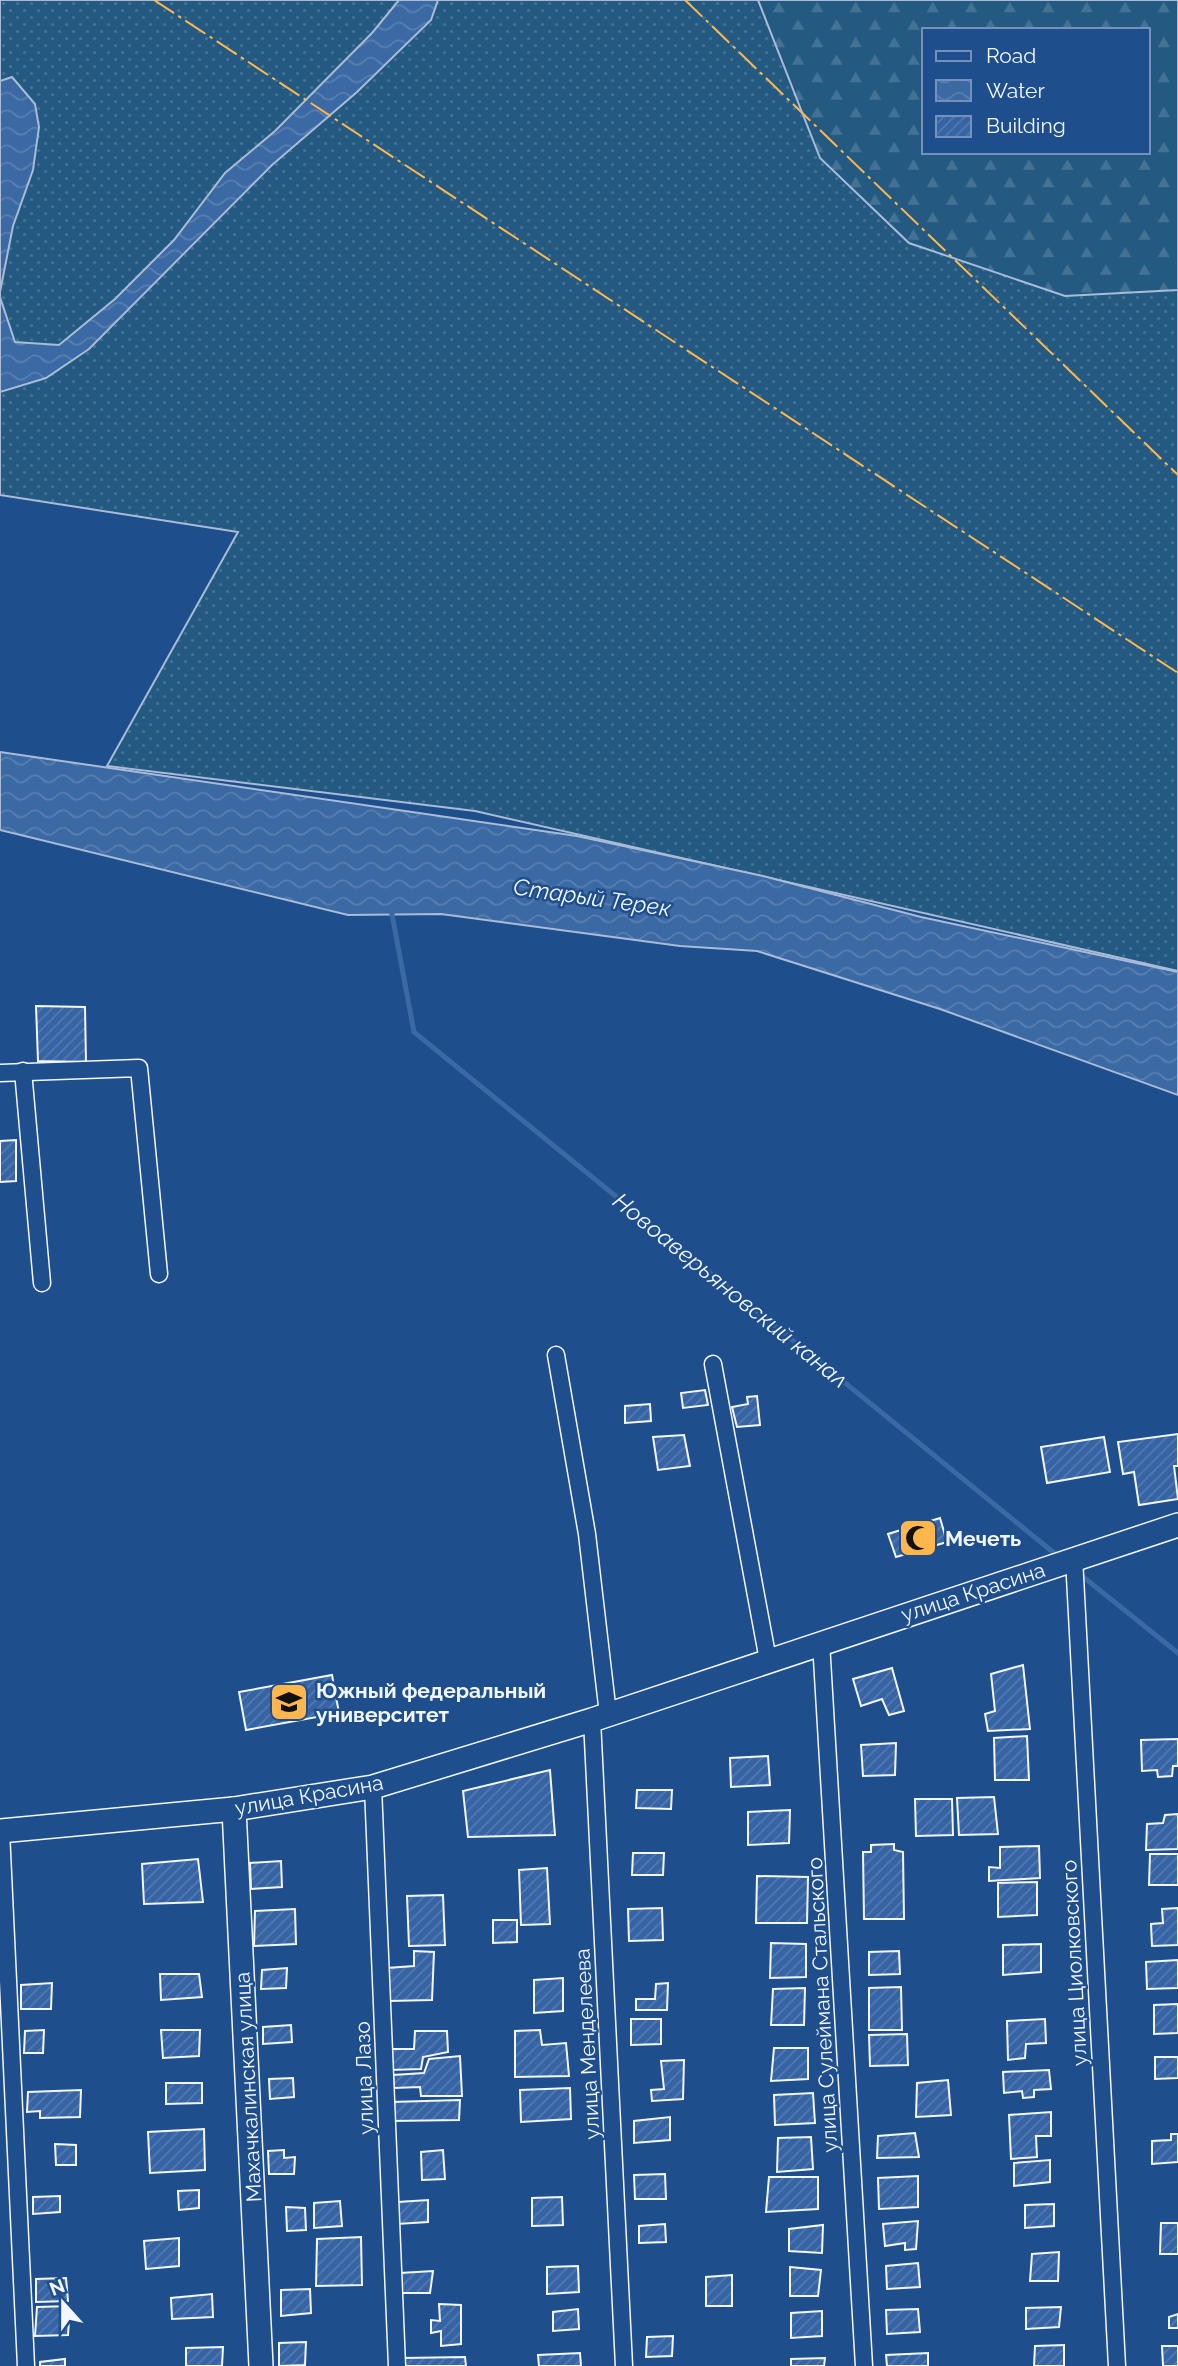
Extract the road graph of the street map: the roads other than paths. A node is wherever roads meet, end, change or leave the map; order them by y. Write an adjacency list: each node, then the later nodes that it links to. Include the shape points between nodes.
1 (23, 1072): 2 (street); 3 (street, via 139,1068); 4 (street)
2 (0, 1073)
3 (159, 1274)
4 (42, 1283)
5 (556, 1355): 11 (street, via 587,1534)
6 (713, 1364): 10 (street)
7 (1178, 1525): 8 (street, улица Красина)
8 (1074, 1558): 9 (street, улица Красина); 20 (street, улица Циолковского)
9 (821, 1642): 10 (street, улица Красина); 19 (street, улица Сулеймана Стальского)
10 (768, 1660): 11 (street, улица Красина)
11 (600, 1717): 12 (street, улица Красина); 18 (street, улица Менделеева)
12 (373, 1787): 13 (street, улица Красина); 17 (street, улица Лазо)
13 (234, 1809): 14 (street, улица Красина); 16 (street, Махачкалинская улица)
14 (1, 1831): 15 (street)
15 (26, 2366)
16 (261, 2366)
17 (397, 2366)
18 (624, 2366)
19 (864, 2366)
20 (1117, 2366)

